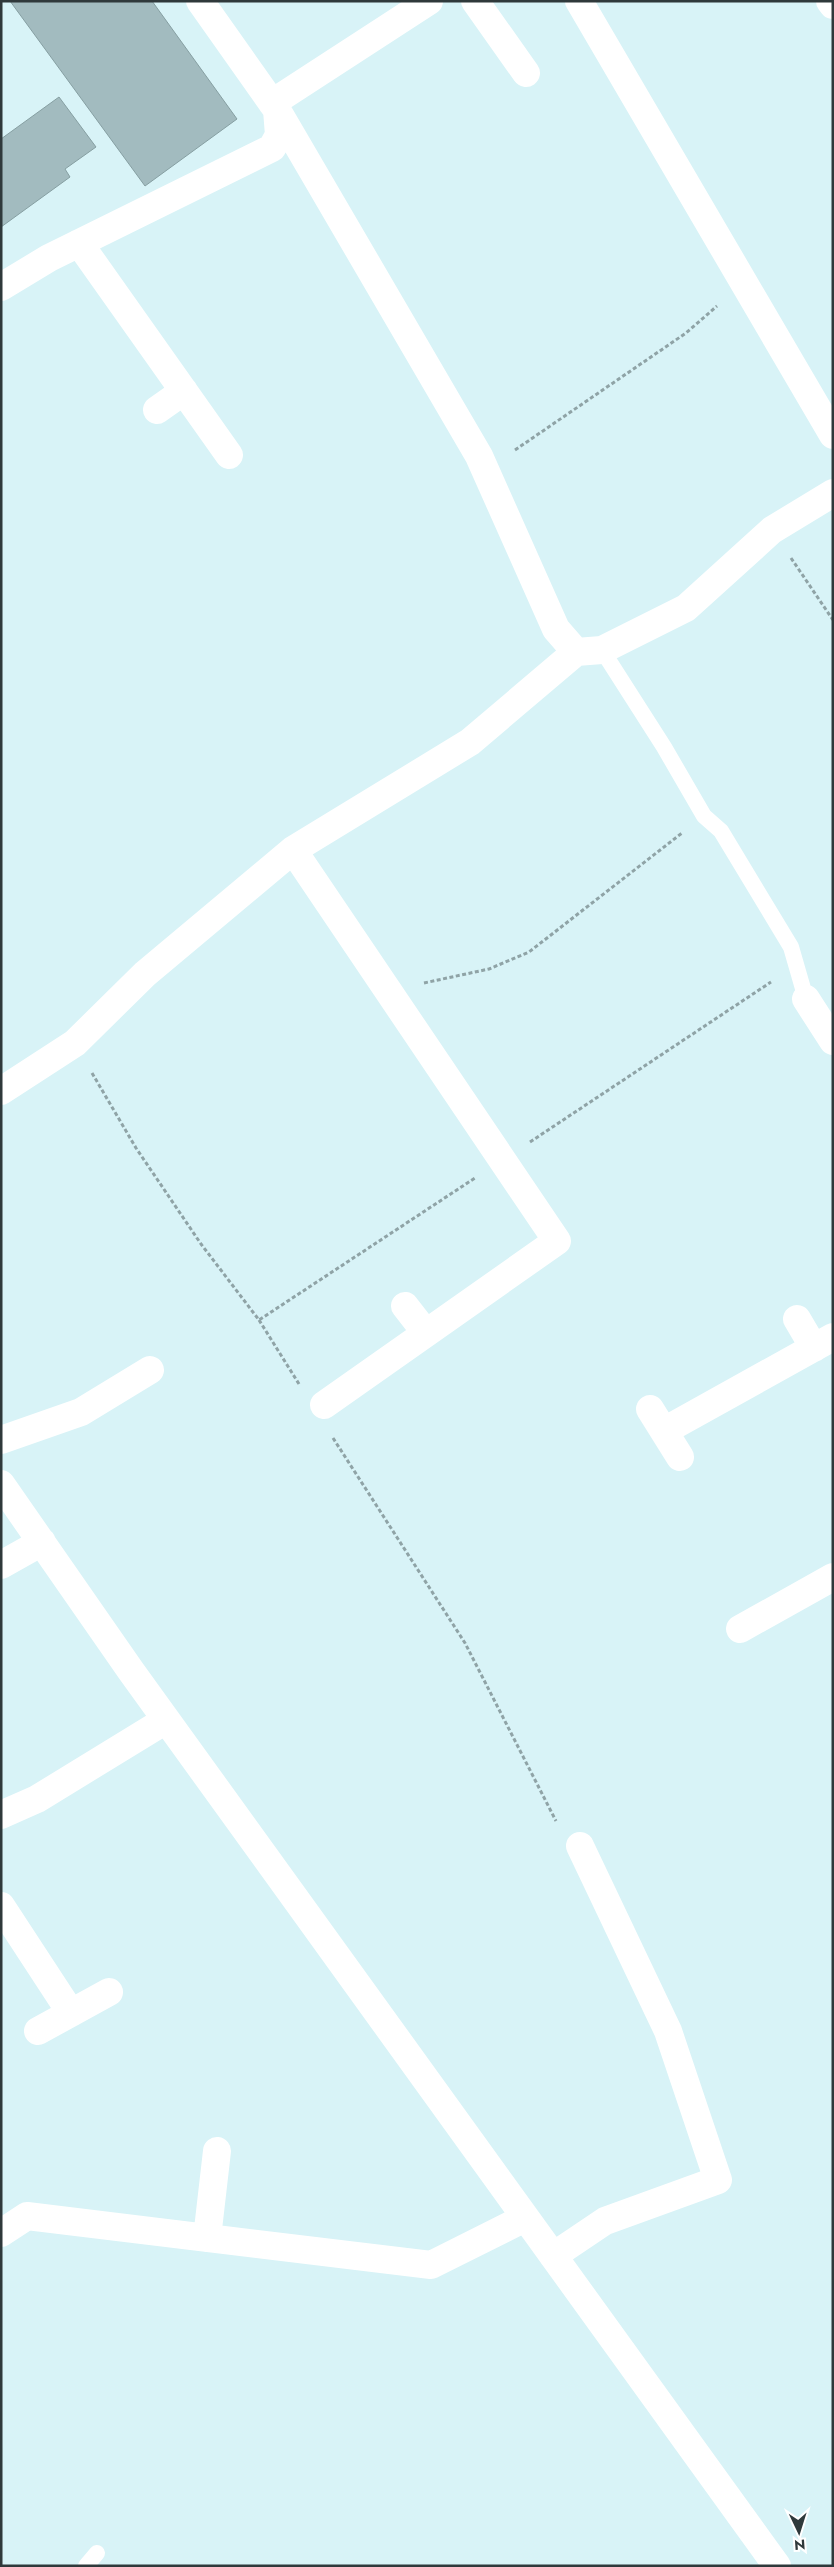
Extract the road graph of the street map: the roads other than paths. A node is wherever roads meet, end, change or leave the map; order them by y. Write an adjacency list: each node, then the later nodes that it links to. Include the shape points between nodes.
1 (200, 1): 8 (street)
2 (429, 1): 8 (street)
3 (475, 1): 7 (street)
4 (579, 1): 13 (street)
5 (830, 1): 6 (street)
6 (833, 6)
7 (526, 73)
8 (275, 107): 9 (street, via 280,136 272,148); 16 (street, via 485,471 556,629)
9 (79, 243): 10 (street); 11 (street)
10 (1, 287)
11 (184, 391): 12 (street); 14 (street)
12 (157, 410)
13 (833, 435)
14 (229, 455)
15 (833, 493): 16 (street, via 772,530 686,608)
16 (589, 651): 17 (street, via 470,742); 18 (lane, via 664,747 704,816 721,831 791,947)
17 (293, 850): 20 (street, via 145,974 75,1043); 23 (street, via 557,1242)
18 (806, 999): 19 (street)
19 (833, 1041)
20 (1, 1091)
21 (405, 1306): 23 (street)
22 (798, 1319): 24 (street)
23 (426, 1333): 27 (street)
24 (823, 1342): 28 (street)
25 (150, 1370): 29 (street, via 81,1412)
26 (650, 1409): 28 (street)
27 (326, 1418)
28 (664, 1431): 30 (street)
29 (1, 1440)
30 (680, 1457)
31 (1, 1484): 32 (street)
32 (42, 1542): 33 (street); 36 (street)
33 (1, 1565)
34 (833, 1577): 35 (street)
35 (740, 1629)
36 (166, 1720): 37 (street, via 37,1799); 44 (street)
37 (1, 1815)
38 (580, 1846): 47 (street, via 668,2031 718,2180 605,2221)
39 (1, 1906): 41 (street)
40 (109, 1992): 41 (street)
41 (71, 2013): 42 (street)
42 (38, 2031)
43 (217, 2151): 46 (street)
44 (525, 2218): 46 (street, via 431,2265); 47 (street)
45 (1, 2233): 46 (street, via 27,2216)
46 (207, 2238)
47 (553, 2256): 50 (street)
48 (97, 2553): 49 (lane)
49 (86, 2566)
50 (777, 2566)

